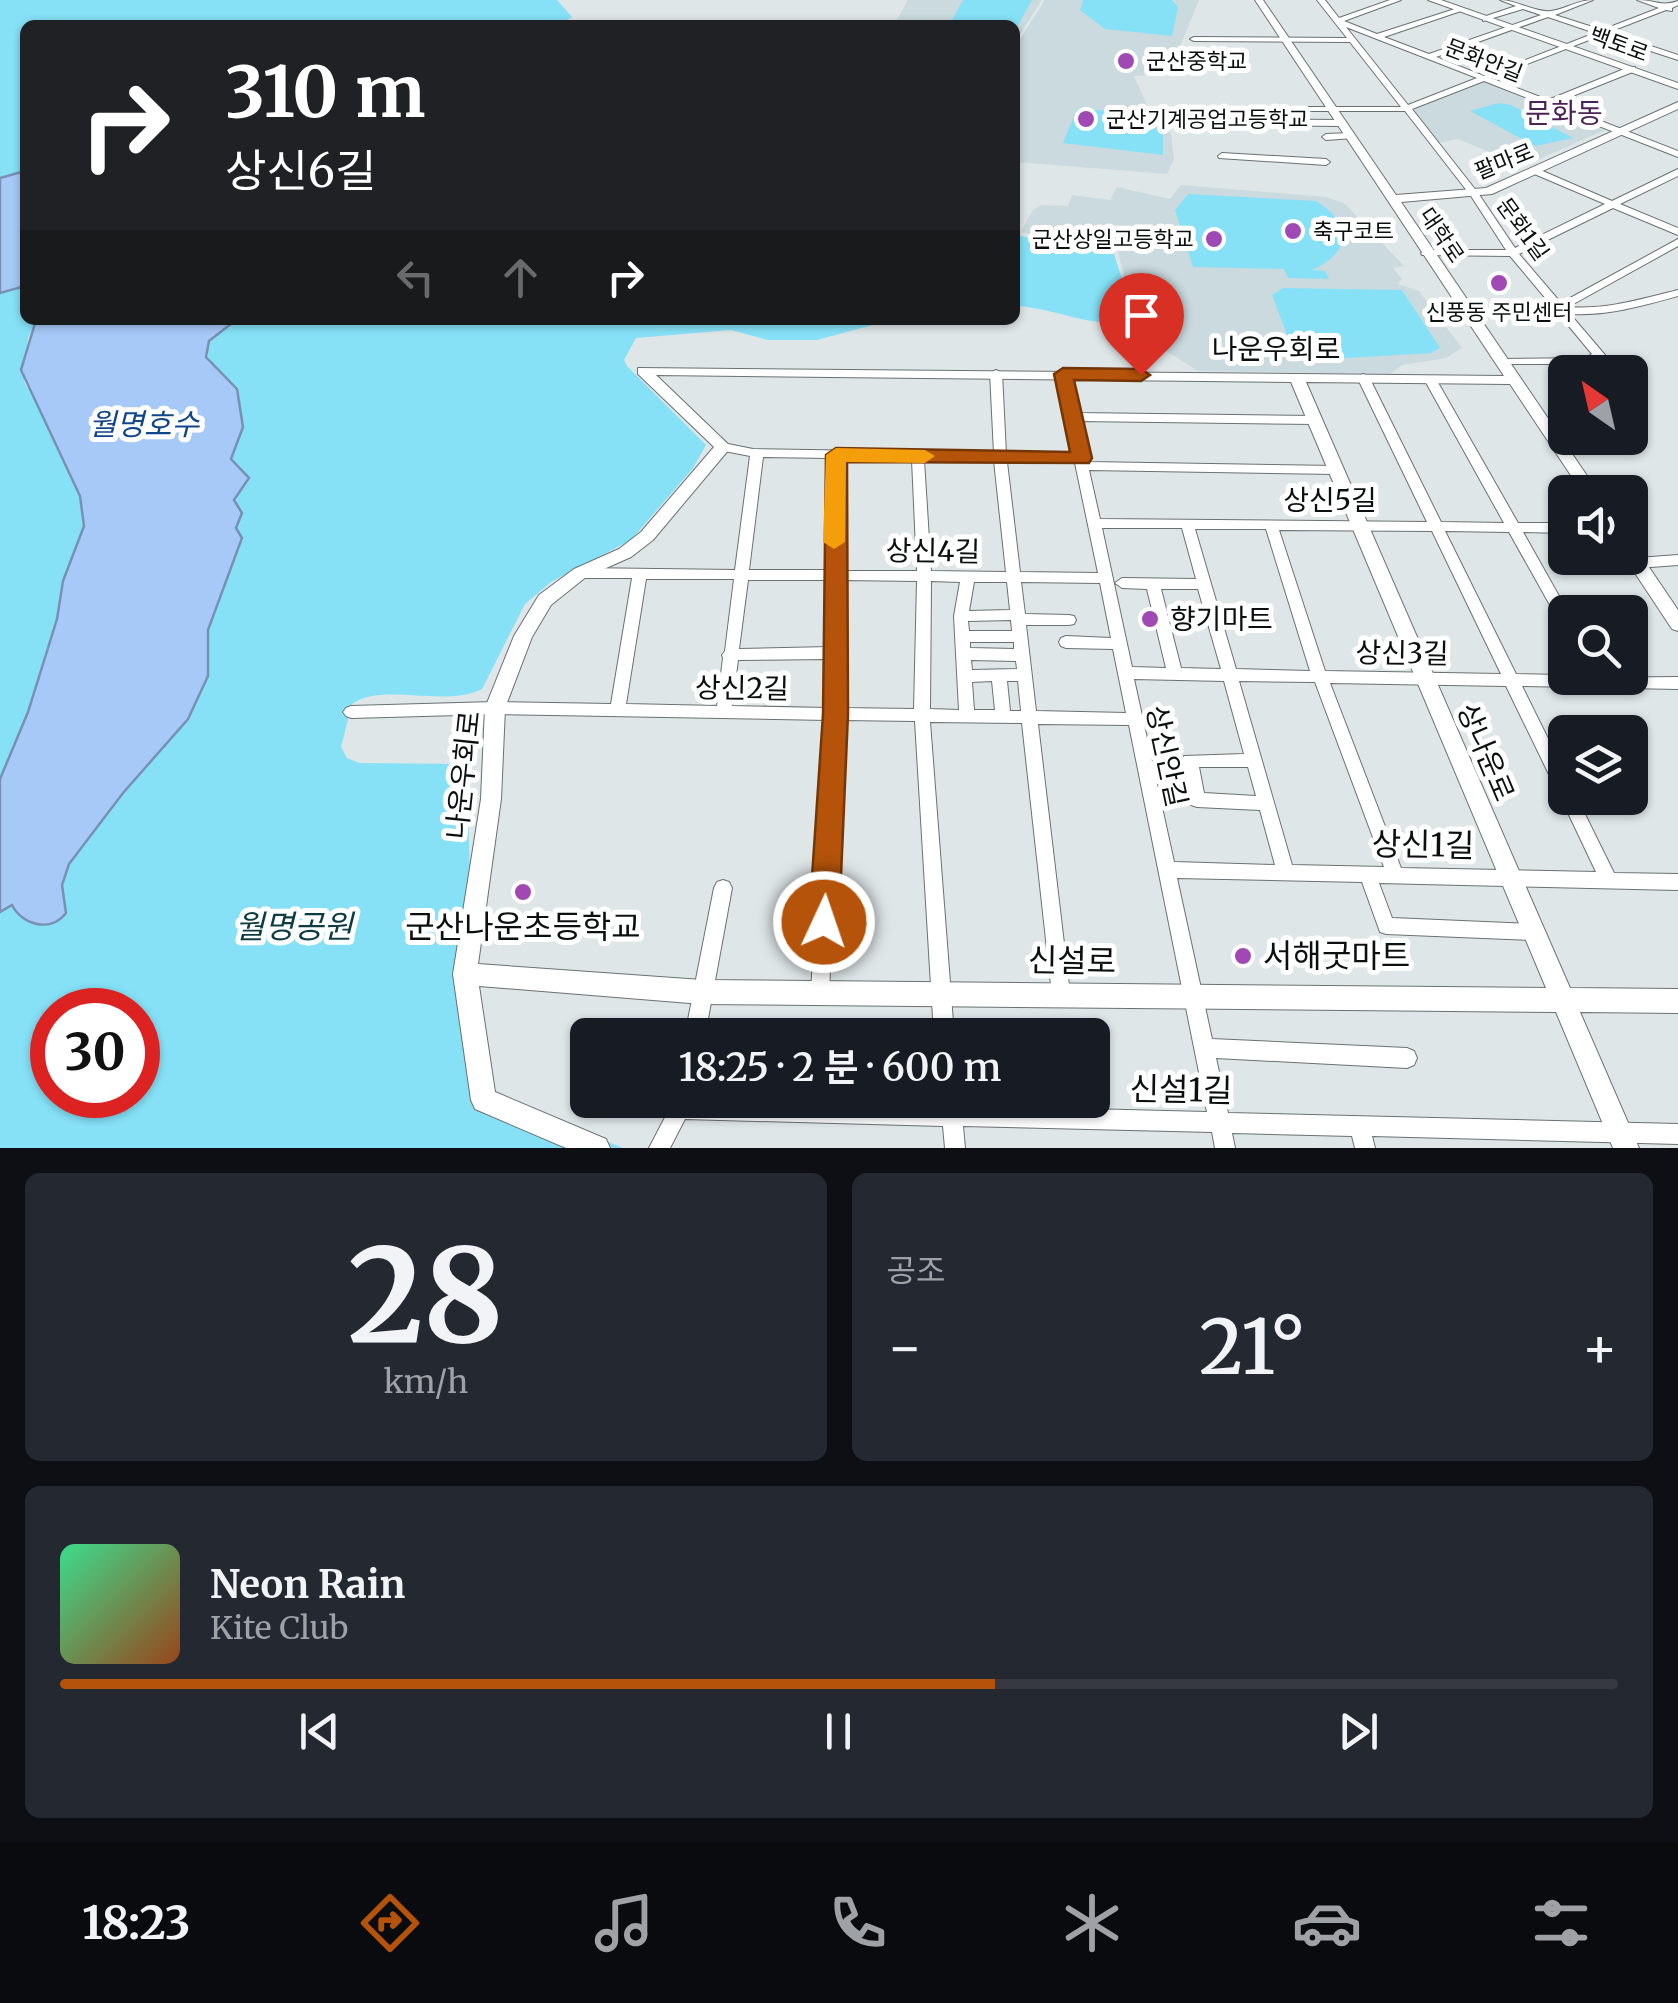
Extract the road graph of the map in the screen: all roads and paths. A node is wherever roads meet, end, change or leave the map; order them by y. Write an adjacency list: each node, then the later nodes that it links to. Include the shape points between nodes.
1 (1259, 0): 20 (street, 대학로)
2 (1321, 0): 15 (street, 문화1길)
3 (1397, 0): 15 (street)
4 (1432, 0): 11 (street, 백토로)
5 (1504, 0): 9 (street)
6 (1590, 0): 13 (street)
7 (1641, 0): 10 (street)
8 (1678, 3): 10 (street)
9 (1523, 6): 13 (street); 14 (street)
10 (1666, 8): 12 (street); 17 (street)
11 (1458, 9): 14 (street, 백토로); 18 (street)
12 (1678, 12)
13 (1549, 15): 16 (street); 17 (street)
14 (1486, 19): 16 (street, 백토로)
15 (1337, 21): 18 (street, 문화안길); 21 (street, 문화1길)
16 (1511, 28): 22 (street, 백토로); 25 (street)
17 (1602, 33): 22 (street); 24 (street)
18 (1376, 37): 25 (street, 문화안길)
19 (1194, 39): 20 (street)
20 (1285, 40): 21 (street); 33 (street, 대학로)
21 (1352, 40): 34 (street, 문화1길)
22 (1567, 46): 27 (street, 백토로); 28 (street)
23 (1678, 50): 24 (street)
24 (1668, 54): 26 (street)
25 (1428, 57): 28 (street, 문화안길)
26 (1678, 58)
27 (1632, 70): 29 (street, 백토로); 30 (street)
28 (1484, 79): 30 (street, 문화안길); 34 (street)
29 (1678, 86)
30 (1548, 103): 37 (street, 문화안길)
31 (1678, 105): 37 (street, 팔마로)
32 (1299, 109): 33 (street)
33 (1333, 109): 34 (street); 36 (street, 대학로)
34 (1404, 109): 45 (street, 문화1길)
35 (1165, 122): 36 (street)
36 (1342, 123): 38 (street, 대학로)
37 (1620, 132): 40 (street, 문화안길); 43 (street, 팔마로)
38 (1350, 136): 39 (street); 46 (street, 대학로)
39 (1326, 137)
40 (1678, 154)
41 (1222, 156): 42 (street)
42 (1326, 162)
43 (1535, 171): 45 (street, 팔마로); 47 (street)
44 (1678, 172): 47 (street)
45 (1474, 195): 46 (street, 팔마로); 51 (street, 문화1길)
46 (1392, 199): 50 (street, 대학로)
47 (1612, 204): 48 (street); 51 (street)
48 (1678, 232)
49 (1678, 242): 53 (street)
50 (1426, 252): 51 (street); 54 (street, 대학로)
51 (1514, 253): 53 (street, 문화1길)
52 (1678, 292): 53 (street, via 1638,305 1578,313)
53 (1557, 309): 54 (street); 55 (street, 문화1길, via 1598,355 1586,361)
54 (1471, 316): 55 (street, 대학로)
55 (1502, 362): 61 (street, 대학로)
56 (996, 373): 57 (street, 나운우회로); 64 (street, 나운우회로, via 643,371); 68 (street)
57 (1063, 374): 59 (street, 나운우회로); 62 (street, 상신안길)
58 (1363, 377): 59 (street, 나운우회로); 60 (street, 나운우회로); 76 (street)
59 (1296, 378): 63 (street, 상나운로)
60 (1430, 379): 61 (street, 나운우회로); 77 (street)
61 (1514, 380): 71 (street, 대학로)
62 (1074, 417): 63 (street); 69 (street, 상신안길)
63 (1314, 420): 70 (street, 상나운로)
64 (723, 447): 65 (street); 81 (street, 나운우회로, via 646,536)
65 (757, 454): 66 (street); 83 (street)
66 (836, 455): 67 (street); 84 (street)
67 (918, 456): 68 (street); 86 (street)
68 (1000, 458): 69 (street); 88 (street)
69 (1083, 462): 70 (street); 72 (street, 상신안길)
70 (1336, 470): 75 (street, 상나운로)
71 (1578, 475)
72 (1094, 522): 73 (street, 상신5길); 89 (street, 상신안길)
73 (1186, 524): 74 (street, 상신5길); 91 (street)
74 (1271, 525): 75 (street, 상신5길); 111 (street)
75 (1360, 525): 76 (street, 상신5길); 112 (street, 상나운로)
76 (1433, 527): 77 (street, 상신5길); 113 (street)
77 (1514, 528): 78 (street, 상신5길); 92 (street)
78 (1548, 528)
79 (1648, 559): 80 (street)
80 (1678, 560)
81 (580, 573): 82 (street, 상신4길); 117 (street, 나운우회로, via 546,600 523,636)
82 (640, 574): 83 (street, 상신4길); 118 (street)
83 (740, 575): 84 (street, 상신4길); 102 (street)
84 (834, 575): 86 (street, 상신4길); 101 (street)
85 (1645, 575): 96 (street)
86 (924, 576): 87 (street, 상신4길); 122 (street)
87 (968, 576): 88 (street, 상신4길); 93 (street)
88 (1012, 577): 89 (street, 상신4길); 94 (street)
89 (1114, 581): 90 (street, 상신4길); 100 (street, 상신안길)
90 (1153, 584): 91 (street, 상신4길); 106 (street)
91 (1203, 584): 109 (street)
92 (1552, 595)
93 (961, 616): 94 (street); 98 (street)
94 (1017, 617): 95 (street); 97 (street)
95 (1069, 620)
96 (1678, 624)
97 (1020, 636): 98 (street); 104 (street)
98 (962, 637): 103 (street)
99 (1066, 642): 100 (street)
100 (1118, 644): 105 (street, 상신안길)
101 (834, 653): 102 (street); 121 (street)
102 (730, 654): 120 (street)
103 (963, 654): 104 (street); 110 (street)
104 (1022, 655): 108 (street)
105 (1124, 673): 106 (street, 상신3길); 126 (street, 상신안길)
106 (1175, 674): 109 (street, 상신3길)
107 (999, 675): 108 (street); 110 (street); 124 (street)
108 (1025, 675): 125 (street)
109 (1228, 675): 111 (street, 상신3길); 128 (street)
110 (964, 676): 123 (street)
111 (1320, 677): 112 (street, 상신3길); 134 (street)
112 (1425, 678): 113 (street, 상신3길); 135 (street, 상나운로)
113 (1512, 680): 114 (street, 상신3길); 127 (street)
114 (1548, 680)
115 (1648, 682): 116 (street, 상신3길)
116 (1678, 684)
117 (495, 708): 118 (street, 상신2길); 119 (street, 상신2길); 140 (street, 나운우회로, via 492,799)
118 (618, 711): 120 (street, 상신2길)
119 (351, 712)
120 (724, 712): 121 (street, 상신2길)
121 (836, 714): 122 (street, 상신2길); 141 (street)
122 (922, 716): 123 (street, 상신2길); 142 (street)
123 (967, 716): 124 (street, 상신2길)
124 (1003, 717): 125 (street, 상신2길)
125 (1029, 718): 126 (street, 상신2길); 144 (street)
126 (1132, 719): 131 (street, 상신안길)
127 (1548, 755)
128 (1253, 760): 129 (street); 129 (street, via 1190,762 1198,800)
129 (1265, 803): 132 (street)
130 (1576, 815): 136 (street)
131 (1166, 870): 132 (street, 상신1길); 145 (street, 상신안길)
132 (1286, 873): 133 (street, 상신1길)
133 (1366, 874): 134 (street, 상신1길); 139 (street, via 1386,926)
134 (1395, 874): 135 (street, 상신1길)
135 (1510, 876): 136 (street, 상신1길); 139 (street, 상나운로)
136 (1609, 881): 137 (street, 상신1길)
137 (1678, 882)
138 (723, 888): 143 (street)
139 (1533, 932): 146 (street, 상나운로)
140 (466, 974): 143 (street, 신설로); 160 (street, 나운우회로, via 484,1100)
141 (820, 991): 142 (street, 신설로); 143 (street, 신설로)
142 (940, 991): 144 (street, 신설로); 149 (street)
143 (702, 992): 148 (street)
144 (1061, 994): 145 (street, 신설로)
145 (1194, 996): 146 (street, 신설로); 150 (street, 상신안길)
146 (1562, 999): 147 (street, 신설로); 159 (street, 상나운로)
147 (1678, 1001)
148 (698, 1018)
149 (942, 1018)
150 (1205, 1048): 151 (street); 155 (street, 상신안길)
151 (1407, 1058)
152 (1110, 1115): 155 (street, 신설1길)
153 (676, 1118): 161 (street)
154 (951, 1118): 162 (street)
155 (1220, 1120): 156 (street, 신설1길); 163 (street, 상신안길)
156 (1359, 1125): 158 (street, 신설1길); 164 (street)
157 (1678, 1134): 159 (street, 신설1길)
158 (1496, 1139): 159 (street, 신설1길)
159 (1622, 1140)
160 (597, 1148)
161 (659, 1148)
162 (955, 1148)
163 (1226, 1148)
164 (1365, 1148)

